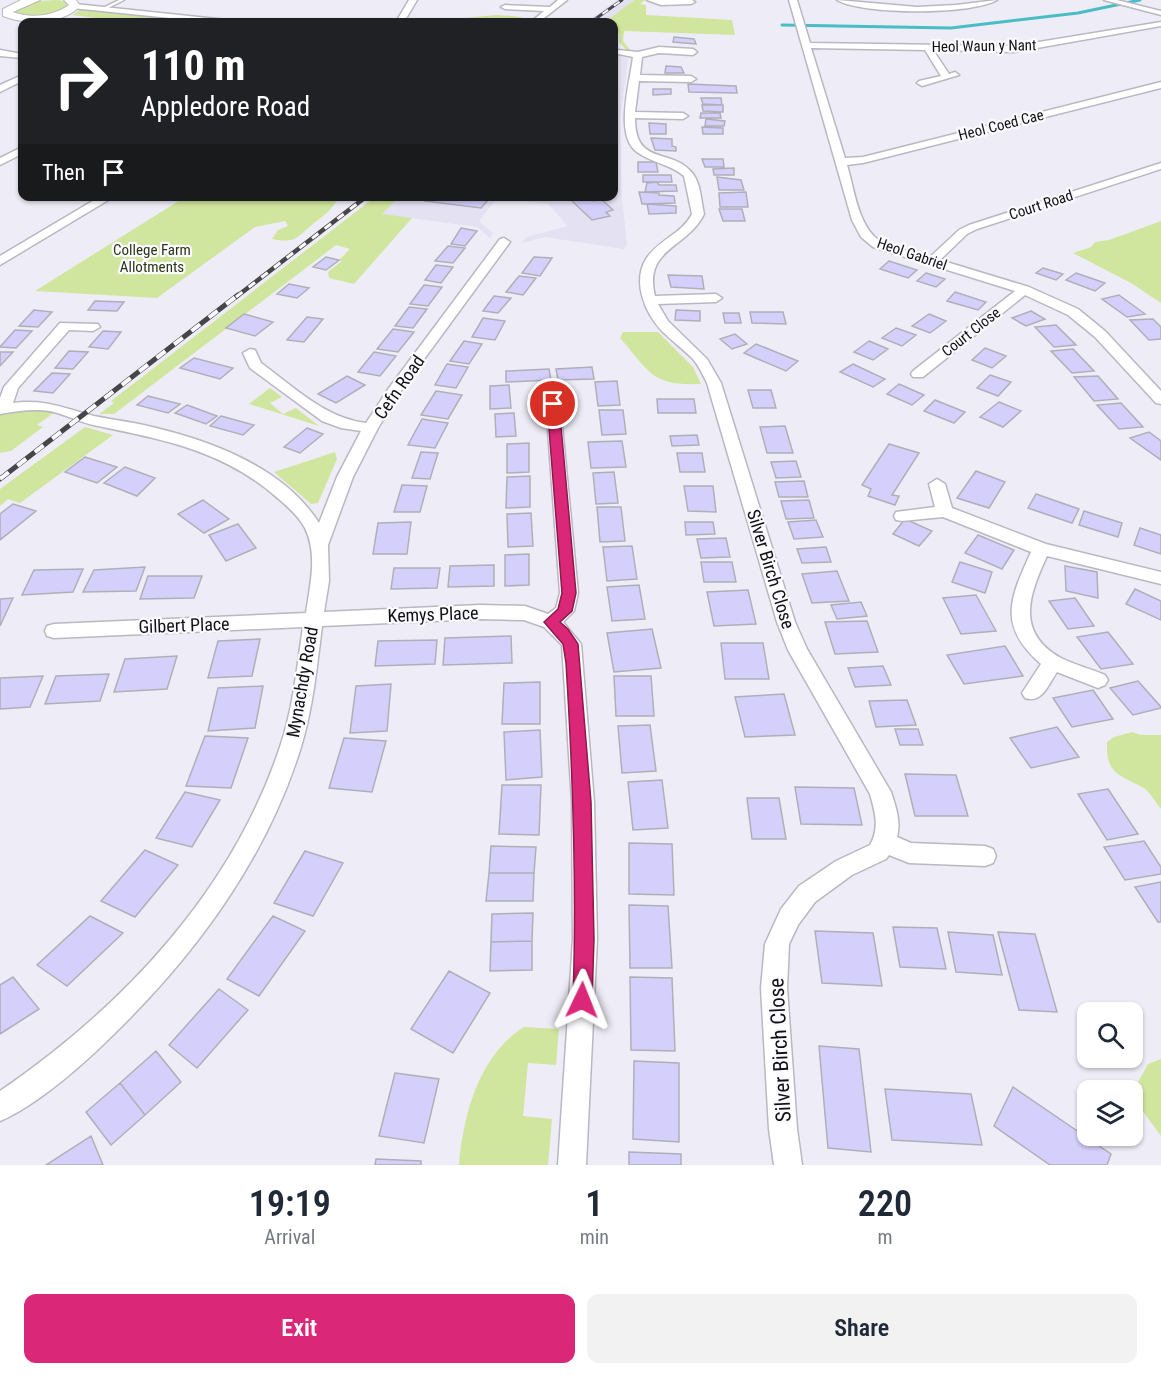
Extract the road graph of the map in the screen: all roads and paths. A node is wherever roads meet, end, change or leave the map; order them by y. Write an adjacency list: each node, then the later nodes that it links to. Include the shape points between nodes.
1 (29, 0): 16 (street, via 13,6)
2 (122, 0): 13 (lane)
3 (413, 0): 20 (street)
4 (563, 0): 14 (street)
5 (651, 0): 10 (street)
6 (794, 0): 23 (street, Heol Gabriel)
7 (841, 0): 8 (street, via 909,8 963,6)
8 (993, 0)
9 (1112, 1): 15 (street)
10 (691, 2)
11 (72, 3): 13 (street); 17 (street, via 67,12)
12 (505, 6): 14 (street)
13 (103, 9): 19 (street)
14 (552, 9): 21 (street)
15 (1161, 14)
16 (5, 16): 17 (street)
17 (53, 16): 18 (street)
18 (71, 18)
19 (189, 18)
20 (402, 18)
21 (540, 18)
22 (1161, 24): 24 (street, Heol Waun y Nant, via 1025,48)
23 (805, 45): 24 (street, Heol Waun y Nant); 40 (street, Heol Gabriel)
24 (928, 48): 33 (street, via 950,76)
25 (693, 52): 29 (street, via 659,50)
26 (0, 53): 28 (street)
27 (618, 53): 29 (street)
28 (18, 55)
29 (638, 55): 30 (street, Silver Birch Close)
30 (636, 78): 31 (street); 36 (street, Silver Birch Close)
31 (691, 79)
32 (18, 80): 35 (street)
33 (922, 83)
34 (1161, 85): 40 (street, Heol Coed Cae, via 863,160)
35 (0, 88)
36 (632, 115): 37 (street); 48 (street, Silver Birch Close, via 633,142 689,175 698,214 689,229 652,260 646,276)
37 (683, 116)
38 (18, 152): 39 (street)
39 (0, 162)
40 (841, 162): 45 (street, Heol Gabriel, via 865,234 878,244)
41 (1161, 166): 45 (street, Court Road, via 973,227)
42 (102, 201): 44 (street)
43 (504, 242): 55 (street, Cefn Road)
44 (0, 261)
45 (932, 261): 46 (street, Heol Gabriel)
46 (1024, 290): 51 (street, Court Close); 52 (street, Heol Gabriel, via 1059,304 1086,321)
47 (716, 298): 48 (street)
48 (650, 300): 68 (street, Silver Birch Close, via 662,322 700,358 714,383 786,621 813,680 880,792 888,830)
49 (93, 327): 54 (street, via 65,326 11,387)
50 (250, 353): 55 (street, via 255,365 327,418)
51 (918, 374)
52 (1161, 400)
53 (553, 404): 63 (street, via 569,593 565,611)
54 (2, 409): 59 (street, Mynachdy Road, via 56,409 175,438 219,453 281,491 307,519)
55 (370, 428): 59 (street, Cefn Road, via 345,477)
56 (937, 484): 57 (street)
57 (945, 511): 58 (street); 60 (street)
58 (902, 516)
59 (319, 546): 62 (street, Mynachdy Road, via 320,581)
60 (1041, 549): 61 (street); 65 (street, via 1019,609 1030,639)
61 (1161, 578)
62 (313, 619): 63 (street, Kemys Place, via 510,612); 64 (street, Gilbert Place); 70 (street, Mynachdy Road, via 290,748 238,863 176,951 131,999 66,1058)
63 (551, 622): 71 (street, via 571,644 583,802 585,939)
64 (54, 630)
65 (1053, 662): 66 (street); 67 (street)
66 (1098, 680)
67 (1032, 693)
68 (884, 842): 69 (street, via 909,853); 72 (street, Silver Birch Close, via 878,852 844,868 807,894 789,917 777,944 774,988)
69 (985, 856)
70 (0, 1107)
71 (572, 1165)
72 (788, 1165)

